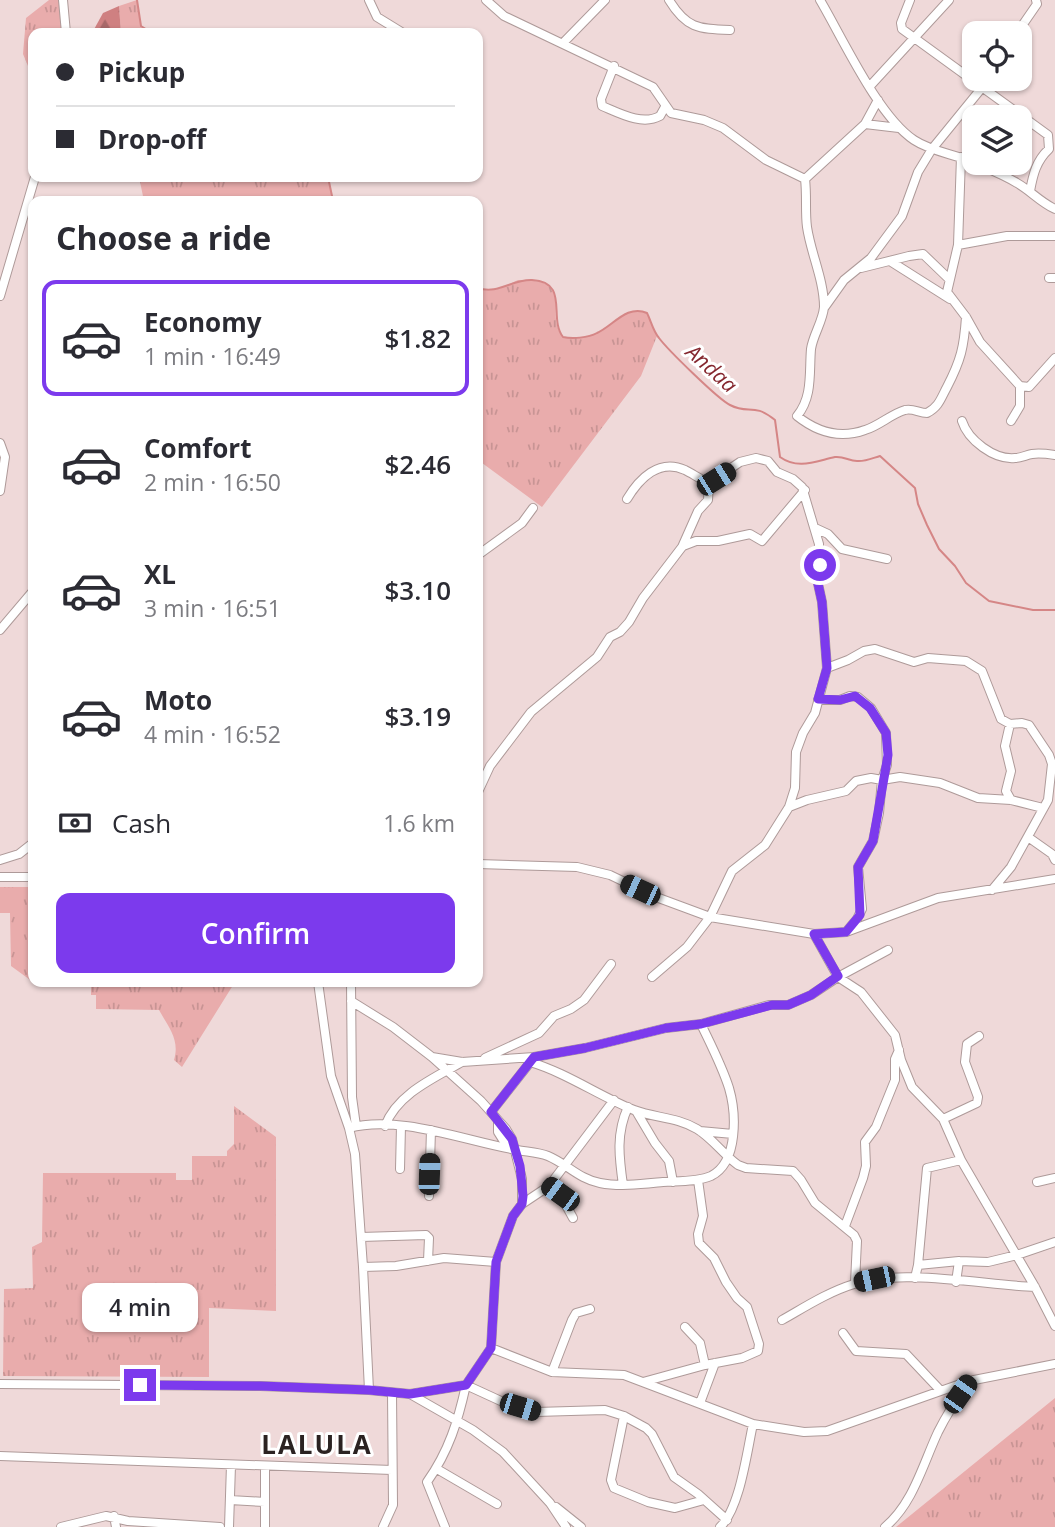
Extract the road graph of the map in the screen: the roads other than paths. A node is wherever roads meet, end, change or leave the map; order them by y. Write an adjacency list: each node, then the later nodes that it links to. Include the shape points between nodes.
1 (62, 0): 13 (street)
2 (369, 0): 14 (street, via 377,17)
3 (486, 0): 11 (street)
4 (502, 0): 11 (street)
5 (605, 0): 17 (street)
6 (669, 0): 15 (street, via 689,25)
7 (820, 0): 20 (street)
8 (909, 0): 16 (street, via 901,27)
9 (949, 0): 16 (street)
10 (1036, 0): 12 (street)
11 (494, 10): 17 (street)
12 (1026, 21)
13 (65, 28)
14 (395, 28)
15 (730, 30)
16 (914, 37): 19 (street); 20 (street)
17 (562, 44): 18 (street)
18 (614, 66): 24 (street, via 653,87); 24 (street, via 602,106 649,120 660,116)
19 (962, 74)
20 (870, 86): 23 (street)
21 (980, 91): 27 (street)
22 (985, 91): 29 (street, via 1048,135 1049,149)
23 (878, 100): 25 (street); 26 (street)
24 (665, 107): 31 (street, via 723,128 766,160)
25 (865, 124): 26 (street); 31 (street)
26 (899, 128): 27 (street)
27 (932, 149): 28 (street); 39 (street, via 902,216)
28 (961, 157): 37 (street)
29 (1034, 171): 32 (street); 33 (street)
30 (1002, 175): 32 (street)
31 (805, 179): 43 (street, via 807,226)
32 (1015, 181): 33 (street)
33 (1030, 191): 35 (street)
34 (28, 201): 41 (street)
35 (1055, 209)
36 (1055, 236): 37 (street, via 1007,236)
37 (958, 245): 40 (street)
38 (890, 261): 39 (street); 40 (street, via 923,254); 42 (street)
39 (858, 269): 43 (street)
40 (949, 279): 42 (street)
41 (0, 296)
42 (951, 299): 44 (street)
43 (824, 308): 44 (street, via 811,347 808,394 797,416 811,427 832,433 864,431 908,409 933,410 962,356)
44 (966, 317): 46 (street, via 980,342)
45 (1055, 358): 46 (street, via 1029,387)
46 (1020, 386): 48 (street, via 1020,406)
47 (962, 421): 50 (street, via 970,436 1005,457)
48 (1011, 421)
49 (0, 443): 53 (street, via 5,457)
50 (1055, 455)
51 (709, 483): 52 (street, via 755,458 768,461); 54 (street, via 681,468 666,466 645,475); 57 (street, via 708,500)
52 (805, 490): 56 (street); 57 (street, via 762,541 750,534)
53 (0, 491)
54 (628, 499)
55 (533, 508): 58 (street, via 522,523)
56 (816, 528): 59 (street, via 844,550); 62 (street)
57 (682, 547): 66 (street, via 620,632 610,637 573,679 531,712)
58 (483, 552)
59 (887, 559)
60 (28, 597): 61 (street)
61 (0, 630)
62 (827, 668): 63 (street); 64 (street, via 875,649 914,662 928,658 966,661 982,671 1001,719)
63 (818, 699): 65 (street, via 855,696 870,708 886,733 887,765); 68 (street, via 796,752 796,788)
64 (1010, 724): 67 (street, via 1005,746 1011,771 1006,791); 69 (street, via 1029,725 1049,755 1052,772)
65 (882, 779): 67 (street, via 920,779 978,798); 68 (street, via 856,781 846,791); 80 (street, via 873,841 858,867 862,909)
66 (483, 781)
67 (1011, 800): 69 (street)
68 (789, 807): 79 (street, via 765,845 732,871)
69 (1043, 808): 70 (street)
70 (1028, 837): 73 (street); 78 (street)
71 (28, 847): 72 (street)
72 (0, 860)
73 (1055, 860)
74 (483, 864): 79 (street, via 577,867 610,875)
75 (0, 877): 76 (street)
76 (28, 877)
77 (1055, 879): 78 (street)
78 (992, 890): 80 (street, via 939,898)
79 (710, 917): 81 (street); 85 (street, via 687,947)
80 (846, 932): 81 (street)
81 (814, 934): 84 (street)
82 (888, 950): 84 (street)
83 (611, 964): 95 (street, via 572,1009 554,1016 539,1033)
84 (838, 976): 89 (street, via 788,1005); 91 (street, via 866,998 895,1035)
85 (652, 977)
86 (319, 987): 104 (street, via 331,1076)
87 (351, 987): 88 (street)
88 (351, 1001): 92 (street); 104 (street)
89 (701, 1024): 93 (street); 107 (street, via 728,1084)
90 (979, 1036): 101 (street, via 967,1044 965,1062 979,1100)
91 (898, 1049): 101 (street, via 912,1087); 122 (street, via 895,1080 865,1142 865,1171)
92 (432, 1057): 94 (street); 96 (street)
93 (532, 1060): 95 (street); 97 (street); 100 (street)
94 (462, 1062): 95 (street); 96 (street)
95 (477, 1062)
96 (446, 1071): 100 (street); 102 (street, via 395,1106)
97 (614, 1100): 98 (street); 111 (street)
98 (628, 1107): 99 (street); 117 (street, via 618,1146)
99 (636, 1111): 106 (street, via 673,1118); 115 (street, via 669,1161)
100 (491, 1112): 108 (street, via 512,1139)
101 (943, 1119): 110 (street)
102 (385, 1126): 103 (street); 104 (street)
103 (401, 1126): 105 (street); 112 (street)
104 (352, 1127): 123 (street)
105 (431, 1130): 108 (street); 119 (street)
106 (700, 1131): 107 (street); 109 (street)
107 (733, 1134): 109 (street)
108 (512, 1149): 111 (street, via 547,1156); 120 (street, via 522,1179)
109 (727, 1157): 114 (street, via 718,1171); 122 (street, via 746,1168 793,1171 815,1203)
110 (961, 1160): 125 (street); 129 (street, via 927,1168)
111 (565, 1166): 117 (street, via 601,1184); 118 (street)
112 (400, 1169)
113 (1055, 1178): 116 (street)
114 (698, 1180): 115 (street); 141 (street, via 704,1216 698,1243 714,1258 747,1307 759,1344 755,1353)
115 (673, 1182): 117 (street)
116 (1037, 1182)
117 (623, 1185)
118 (549, 1186): 120 (street); 121 (street, via 560,1194)
119 (429, 1196)
120 (522, 1204): 128 (street)
121 (573, 1218)
122 (845, 1226): 133 (street, via 857,1241)
123 (361, 1237): 126 (street, via 426,1235); 130 (street)
124 (1055, 1242): 125 (street)
125 (1017, 1255): 127 (street, via 988,1262); 134 (street)
126 (428, 1261): 128 (street); 130 (street)
127 (959, 1261): 129 (street); 132 (street)
128 (496, 1262): 140 (street)
129 (918, 1265): 131 (street)
130 (363, 1268): 149 (street)
131 (915, 1278): 132 (street); 133 (street)
132 (956, 1282): 134 (street)
133 (855, 1283): 136 (street)
134 (1035, 1287): 137 (street)
135 (590, 1308): 144 (street, via 576,1313)
136 (782, 1320)
137 (1055, 1326)
138 (685, 1327): 143 (street, via 700,1343)
139 (842, 1333): 150 (street, via 856,1351 906,1354)
140 (491, 1348): 144 (street); 148 (street)
141 (715, 1363): 143 (street); 153 (street)
142 (1055, 1364): 145 (street)
143 (705, 1365): 146 (street)
144 (552, 1372): 146 (street, via 607,1373)
145 (969, 1381): 150 (street); 179 (street, via 945,1419 906,1502)
146 (642, 1382): 153 (street)
147 (0, 1384): 149 (street)
148 (466, 1385): 152 (street); 154 (street, via 536,1412 605,1410); 155 (street)
149 (369, 1390): 151 (street)
150 (940, 1390): 156 (street, via 827,1431)
151 (392, 1392): 152 (street); 161 (street)
152 (410, 1394): 155 (street)
153 (700, 1403): 156 (street)
154 (624, 1416): 163 (street, via 652,1434 674,1477); 163 (street, via 611,1480 614,1488 675,1508)
155 (458, 1422): 160 (street); 165 (street, via 503,1452)
156 (753, 1424): 168 (street)
157 (0, 1456): 158 (street)
158 (230, 1465): 159 (street); 162 (street)
159 (265, 1466): 161 (street); 164 (street)
160 (437, 1469): 166 (street); 175 (street, via 427,1483)
161 (392, 1470): 174 (street, via 393,1505)
162 (230, 1500): 164 (street); 172 (street)
163 (704, 1500): 168 (street)
164 (265, 1502): 173 (street)
165 (550, 1503): 176 (street); 177 (street)
166 (497, 1504)
167 (114, 1516): 169 (street); 170 (street); 171 (street, via 128,1521)
168 (727, 1520): 178 (street)
169 (61, 1527)
170 (116, 1527)
171 (220, 1527)
172 (229, 1527)
173 (265, 1527)
174 (383, 1527)
175 (445, 1527)
176 (566, 1527)
177 (581, 1527)
178 (720, 1527)
179 (885, 1527)

